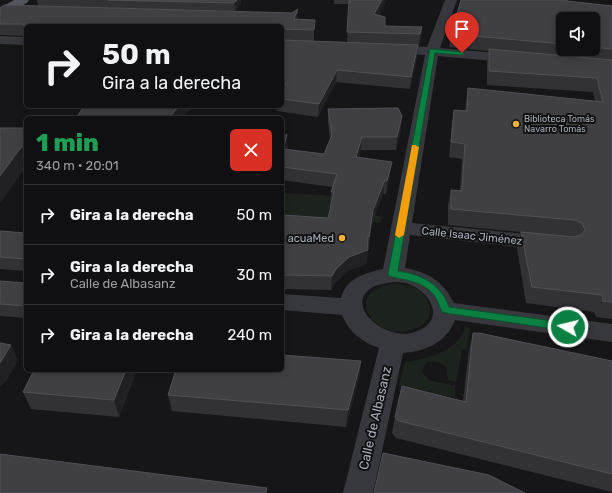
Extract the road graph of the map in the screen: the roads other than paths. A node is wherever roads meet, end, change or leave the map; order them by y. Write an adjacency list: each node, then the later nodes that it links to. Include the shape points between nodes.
1 (451, 0): 5 (street)
2 (0, 40): 3 (street)
3 (24, 41)
4 (375, 49): 5 (street)
5 (432, 50): 6 (street); 7 (street)
6 (534, 60)
7 (400, 228): 8 (street, Calle Isaac Jiménez); 9 (street)
8 (568, 245)
9 (393, 274): 11 (street, via 367,280 357,287 351,297); 12 (street, via 408,276 433,288 442,298)
10 (284, 302): 11 (street)
11 (350, 307): 14 (street, via 354,319 363,330 376,338)
12 (445, 310): 13 (street); 14 (street, via 444,321 436,332 409,343)
13 (612, 332)
14 (392, 342): 15 (street, Calle de Albasanz)
15 (358, 493)

